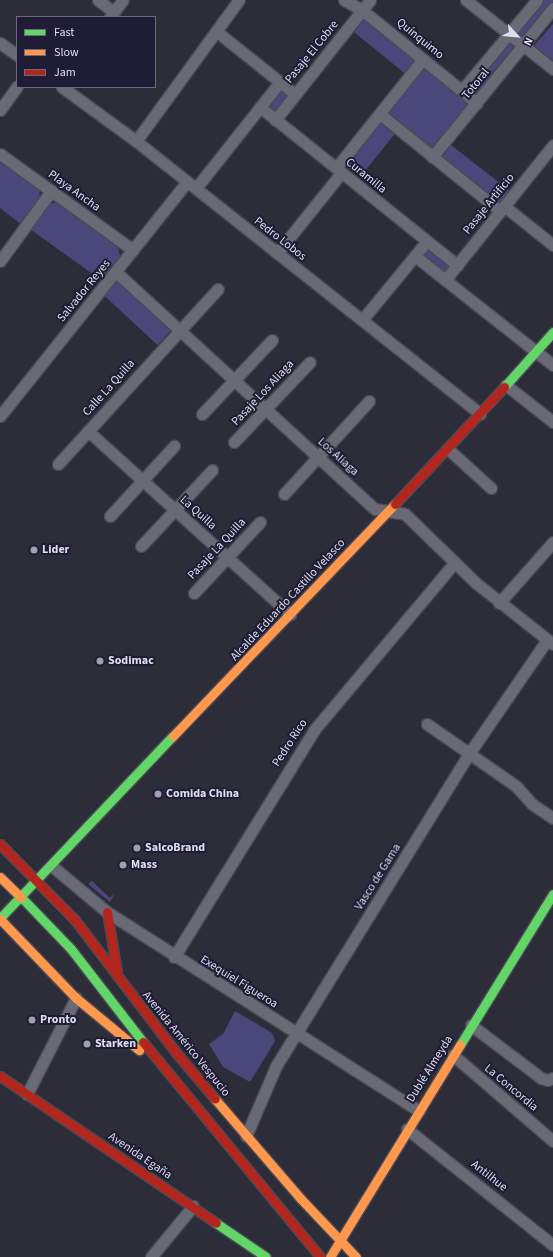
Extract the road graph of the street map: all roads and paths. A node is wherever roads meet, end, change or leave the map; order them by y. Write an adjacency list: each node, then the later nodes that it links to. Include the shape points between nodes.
1 (98, 0): 10 (street)
2 (123, 0): 10 (street)
3 (239, 0): 11 (street)
4 (344, 0): 9 (street, Quínquimo)
5 (370, 0): 9 (street, Pasaje El Cobre)
6 (466, 0): 12 (street)
7 (537, 0): 12 (street, Totoral)
8 (553, 8): 14 (street, Totoral)
9 (362, 10): 16 (street, Quínquimo); 22 (street, Pasaje El Cobre)
10 (112, 14)
11 (216, 31): 18 (street); 28 (street)
12 (509, 34): 14 (street); 21 (street, Totoral)
13 (0, 43): 15 (street)
14 (524, 46): 17 (street); 23 (street, Totoral)
15 (16, 54)
16 (424, 59): 21 (street, Quínquimo); 26 (street)
17 (553, 69)
18 (280, 82): 22 (street); 24 (street, Pasaje El Cobre)
19 (16, 88): 25 (street)
20 (63, 88): 28 (street, Pedro Lobos)
21 (462, 90): 23 (street, Quínquimo)
22 (296, 94): 27 (street, Pasaje El Cobre)
23 (477, 103): 31 (street, Totoral)
24 (260, 107): 27 (street, Curamilla); 33 (street, Pasaje El Cobre)
25 (0, 110)
26 (380, 114): 31 (street); 32 (street)
27 (275, 120): 32 (street, Curamilla)
28 (136, 141): 33 (street, Pedro Lobos)
29 (553, 145): 35 (street, Pasaje Artificio)
30 (0, 154): 34 (street, Playa Ancha)
31 (432, 157): 35 (street)
32 (339, 170): 36 (street, Curamilla); 39 (street)
33 (192, 185): 38 (street, Salvador Reyes); 39 (street, Pedro Lobos)
34 (51, 191): 38 (street, Playa Ancha); 41 (street)
35 (502, 208): 37 (street); 42 (street, Pasaje Artificio)
36 (427, 241): 40 (street); 42 (street, Curamilla)
37 (553, 246)
38 (133, 250): 43 (street, Salvador Reyes)
39 (277, 253): 46 (street, Pedro Lobos)
40 (415, 256): 44 (street); 46 (street)
41 (0, 261)
42 (457, 265): 44 (street, Pasaje Artificio)
43 (116, 272): 47 (street, Los Aliaga); 59 (street, Salvador Reyes)
44 (445, 280): 50 (street)
45 (218, 289): 47 (street)
46 (362, 320): 58 (street, Pedro Lobos)
47 (180, 330): 53 (street, Los Aliaga); 61 (street, Calle La Quilla)
48 (553, 332): 50 (main road, Alcalde Eduardo Castillo Velasco)
49 (272, 340): 53 (street)
50 (536, 352): 52 (street); 54 (main road, Alcalde Eduardo Castillo Velasco)
51 (310, 362): 56 (street, Pasaje Los Aliaga)
52 (553, 365)
53 (234, 380): 56 (street, Los Aliaga); 57 (street)
54 (506, 385): 58 (main road, Alcalde Eduardo Castillo Velasco); 60 (street)
55 (369, 402): 65 (street)
56 (266, 409): 62 (street, Pasaje Los Aliaga); 65 (street, Los Aliaga)
57 (202, 414)
58 (480, 414): 64 (main road, Alcalde Eduardo Castillo Velasco)
59 (0, 416)
60 (553, 422)
61 (88, 431): 66 (street, Calle La Quilla); 68 (street, La Quilla)
62 (234, 442)
63 (174, 446): 68 (street)
64 (448, 449): 69 (street); 72 (main road, Alcalde Eduardo Castillo Velasco)
65 (318, 456): 70 (street); 72 (street, Los Aliaga, via 375,508)
66 (58, 464)
67 (212, 470): 71 (street)
68 (143, 480): 71 (street, La Quilla); 73 (street)
69 (491, 488)
70 (284, 494)
71 (175, 510): 76 (street); 77 (street, La Quilla)
72 (389, 510): 78 (street, Los Aliaga, via 405,514); 81 (main road, Alcalde Eduardo Castillo Velasco)
73 (110, 516)
74 (260, 522): 77 (street, Pasaje La Quilla)
75 (553, 542): 80 (street)
76 (142, 546)
77 (227, 557): 79 (street, Pasaje La Quilla); 81 (street, La Quilla)
78 (455, 562): 80 (street, Los Aliaga); 94 (street, Pedro Rico, via 314,730)
79 (194, 593)
80 (499, 603): 82 (street, Los Aliaga)
81 (290, 614): 87 (main road, Alcalde Eduardo Castillo Velasco)
82 (550, 642): 84 (street, Vasco de Gama)
83 (427, 724): 84 (street)
84 (470, 752): 85 (street, via 516,786 532,804); 98 (street, Vasco de Gama)
85 (553, 818)
86 (0, 844): 89 (main road, Avenida Américo Vespucio)
87 (52, 866): 89 (main road, Alcalde Eduardo Castillo Velasco); 92 (street, Exequiel Figueroa)
88 (0, 877): 91 (main road)
89 (37, 881): 91 (main road, Alcalde Eduardo Castillo Velasco); 95 (main road, Avenida Américo Vespucio, via 75,920)
90 (553, 894): 97 (main road, Dublé Almeyda)
91 (21, 897): 93 (main road, Alcalde Eduardo Castillo Velasco); 100 (main road, via 70,949)
92 (107, 912): 94 (street, Exequiel Figueroa); 95 (main road)
93 (0, 919): 96 (main road)
94 (174, 957): 98 (street, Exequiel Figueroa)
95 (120, 980): 106 (main road, Avenida Américo Vespucio)
96 (76, 998): 100 (main road); 103 (street)
97 (471, 1025): 99 (main road, Dublé Almeyda); 102 (street, La Concordia, via 541,1078)
98 (296, 1034): 104 (street, Exequiel Figueroa); 106 (street, Vasco de Gama, via 271,1074)
99 (453, 1055): 104 (main road, Dublé Almeyda); 107 (street, La Concordia)
100 (168, 1075): 113 (main road)
101 (0, 1076): 103 (main road, Avenida Egaña)
102 (553, 1078)
103 (27, 1094): 108 (main road, Avenida Egaña)
104 (418, 1111): 105 (main road, Dublé Almeyda)
105 (407, 1129): 109 (main road, Dublé Almeyda); 110 (street, Antilhue)
106 (246, 1136): 109 (main road, Avenida Américo Vespucio)
107 (553, 1141)
108 (193, 1206): 111 (street); 112 (main road, Avenida Egaña)
109 (340, 1240): 114 (main road, Dublé Almeyda); 115 (main road, Avenida Américo Vespucio)
110 (553, 1245)
111 (152, 1257)
112 (266, 1257)
113 (320, 1257)
114 (330, 1257)
115 (356, 1257)

